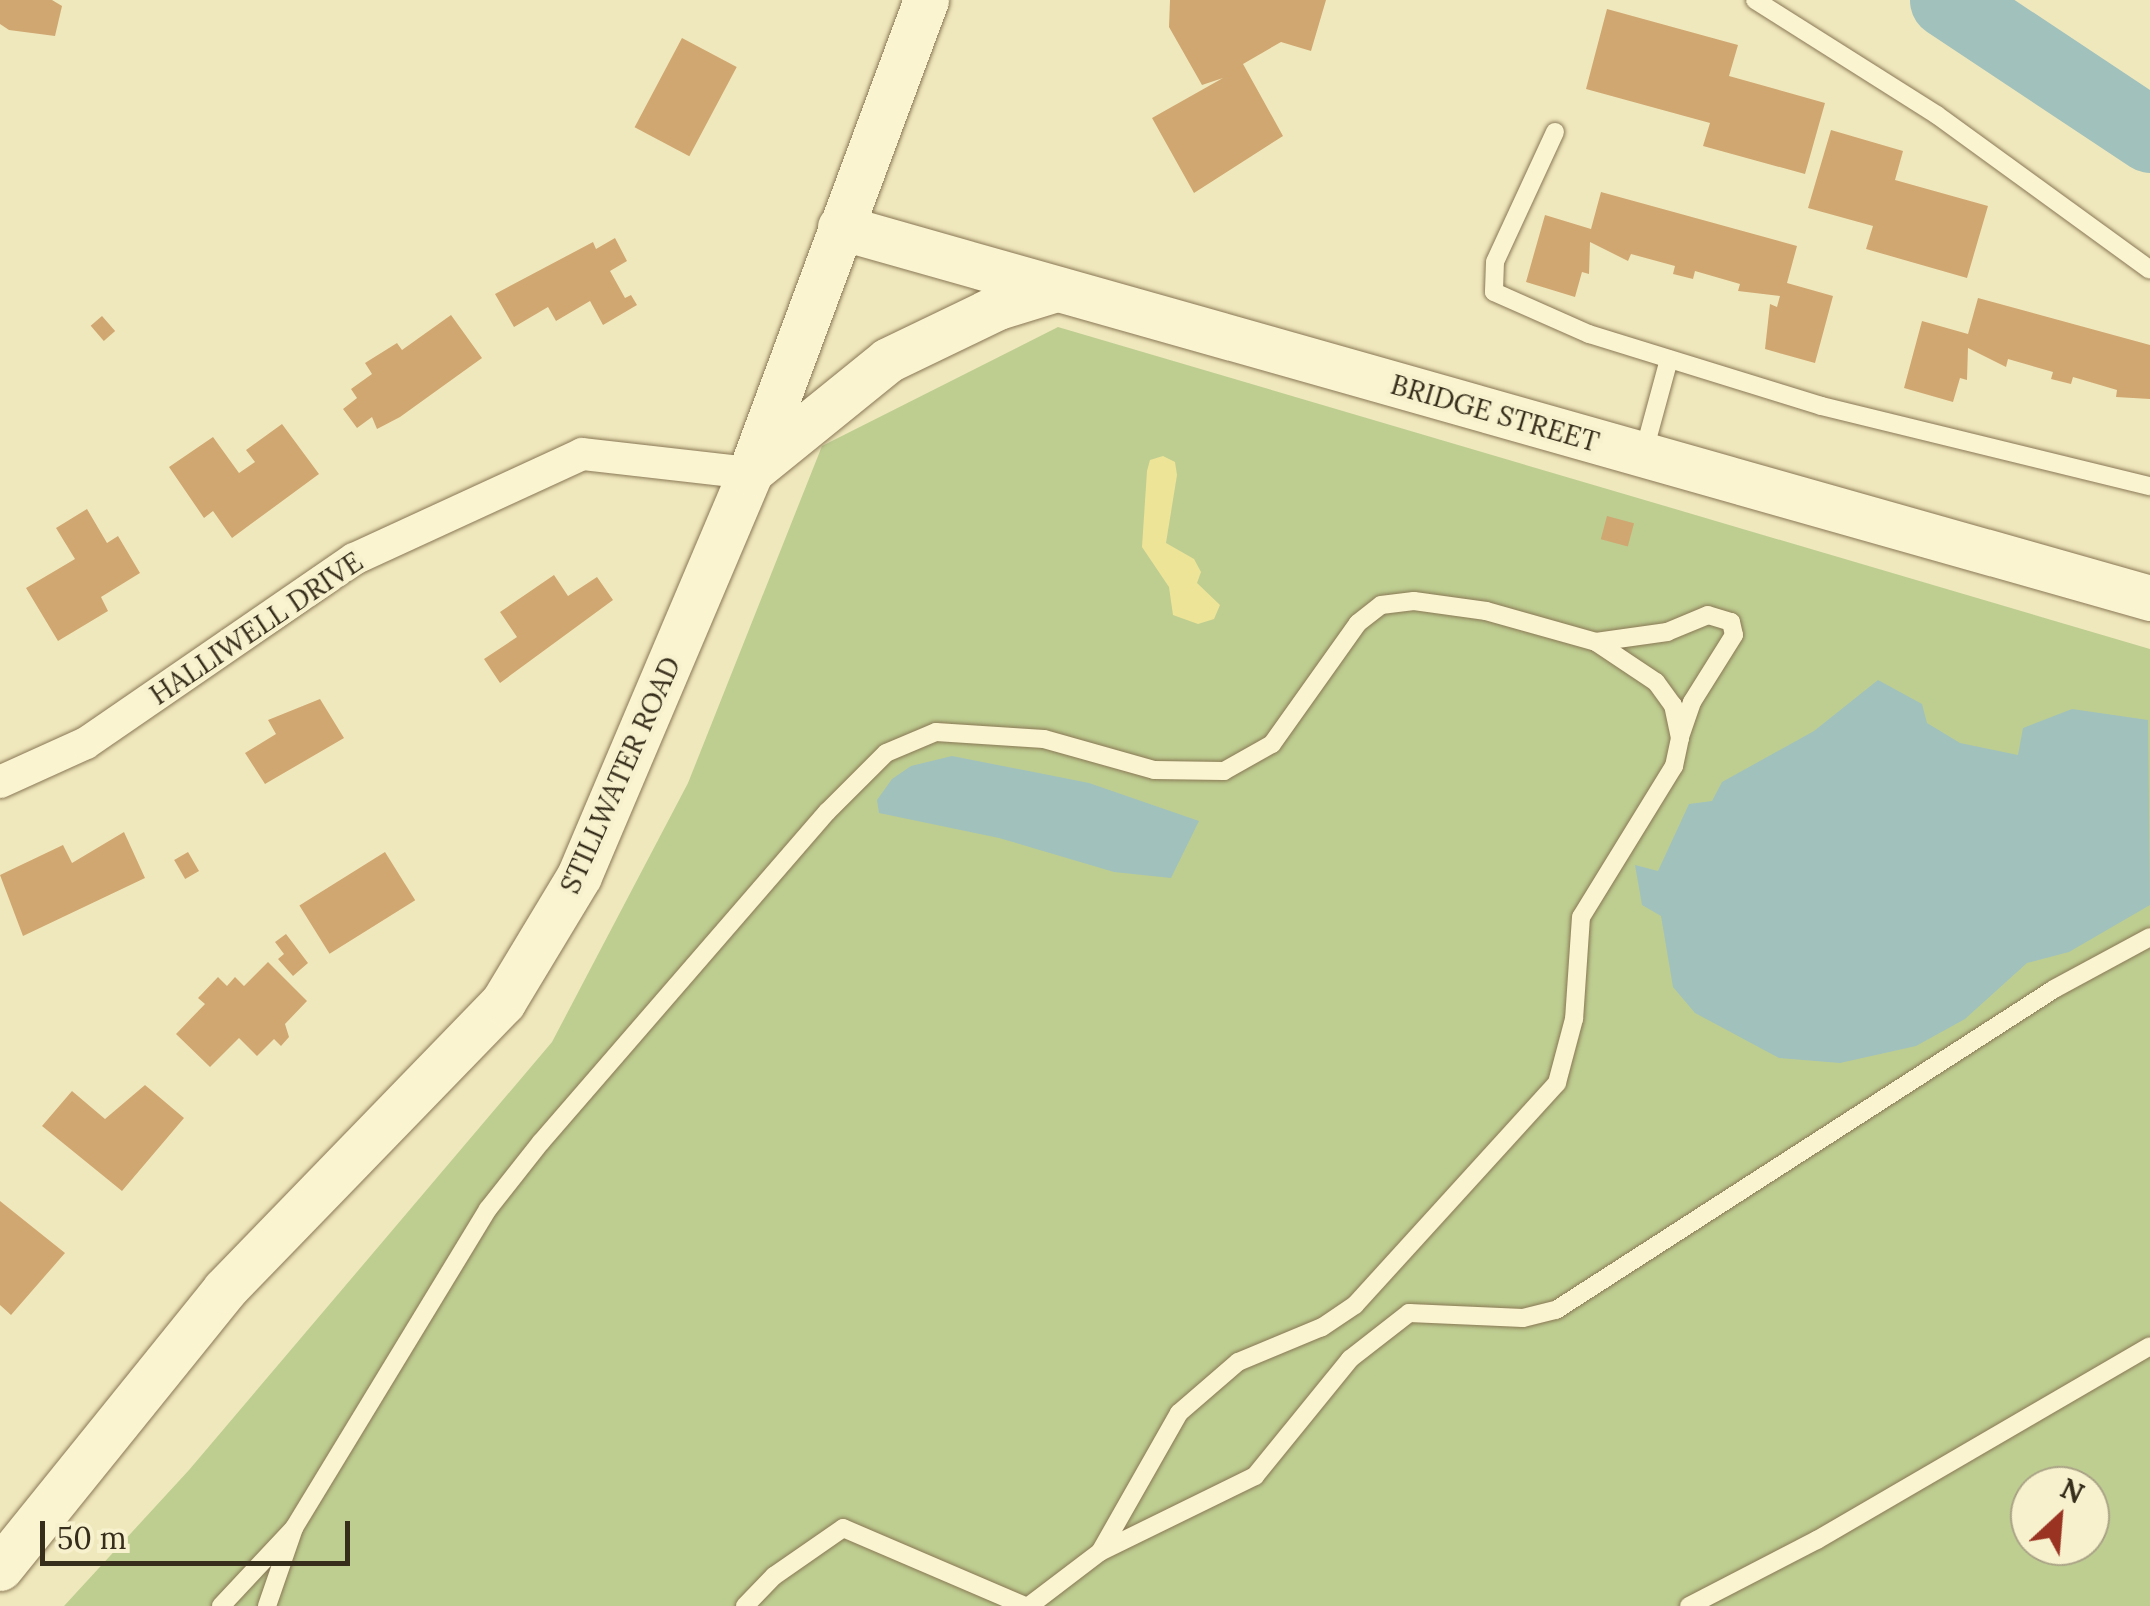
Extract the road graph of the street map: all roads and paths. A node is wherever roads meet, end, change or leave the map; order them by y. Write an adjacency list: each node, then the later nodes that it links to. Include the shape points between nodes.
1 (926, 0): 4 (main road, STILLWATER ROAD)
2 (1755, 0): 5 (lane, via 1937,115)
3 (1555, 132): 7 (lane, via 1495,262 1494,292 1589,334)
4 (840, 228): 6 (main road, BRIDGE STREET); 9 (main road, STILLWATER ROAD)
5 (2150, 270)
6 (1056, 289): 8 (main road, BRIDGE STREET); 9 (main road, via 998,307 888,360)
7 (1669, 359): 8 (lane); 10 (lane, via 1821,406)
8 (1643, 455): 11 (main road, BRIDGE STREET)
9 (750, 472): 14 (street, HALLIWELL DRIVE, via 582,454 354,558 86,743); 19 (main road, STILLWATER ROAD, via 579,876 503,1002 224,1290)
10 (2150, 486)
11 (2150, 598)
12 (1596, 642): 13 (lane, via 1656,682 1673,706); 13 (lane, via 1667,632 1708,615 1731,622 1734,635 1692,702); 17 (lane, via 1468,608 1414,601 1381,605 1358,622 1272,744 1224,771 1154,770 1044,739 980,732 936,732 886,754 827,812 488,1210)
13 (1680, 738): 18 (lane, via 1662,792 1581,917 1574,1019 1557,1083 1355,1305 1322,1327 1238,1362 1178,1413)
14 (0, 782)
15 (2150, 937): 18 (lane, via 2054,989 1556,1310 1523,1318 1409,1313 1350,1358 1255,1476)
16 (2150, 1346): 24 (lane, via 1817,1540)
17 (294, 1528): 20 (lane); 21 (lane)
18 (1100, 1552): 23 (lane)
19 (0, 1568)
20 (221, 1606)
21 (267, 1606)
22 (745, 1606): 23 (lane, via 774,1576 842,1528)
23 (1027, 1606)
24 (1689, 1606)

